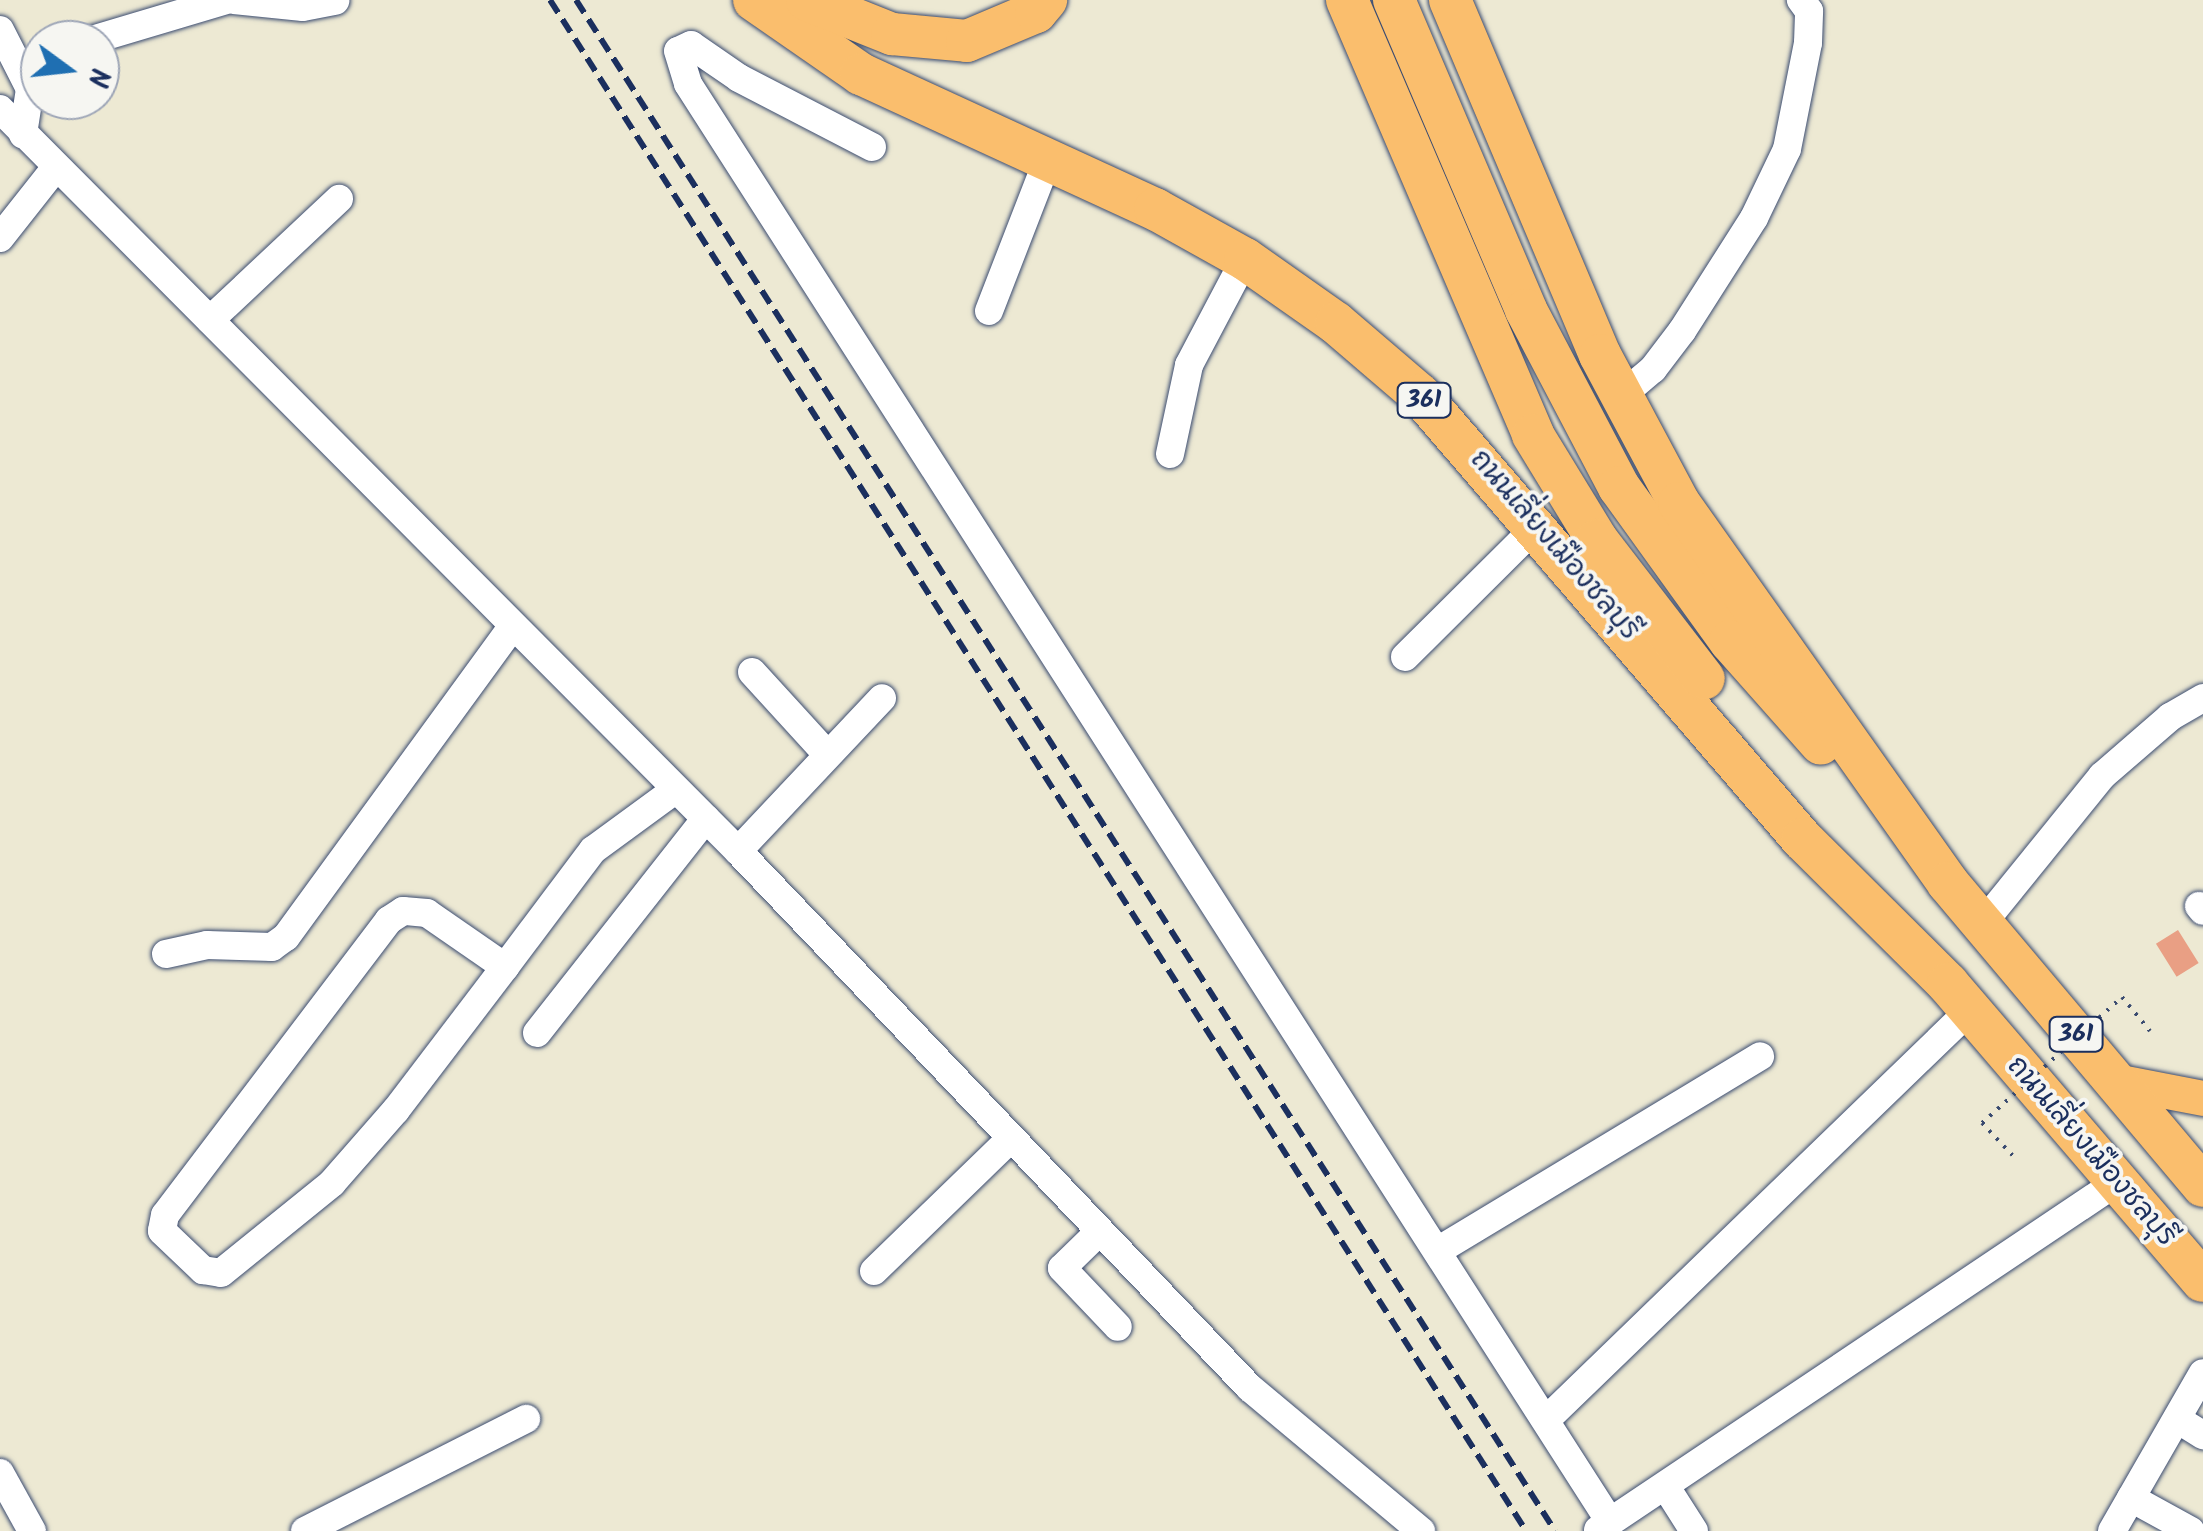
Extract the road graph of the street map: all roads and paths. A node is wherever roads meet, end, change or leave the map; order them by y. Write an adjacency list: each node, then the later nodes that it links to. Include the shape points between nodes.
1 (226, 0): 12 (street)
2 (234, 0): 10 (street, via 303,7)
3 (754, 0): 18 (highway, ถนนเลี่ยงเมืองชลบุรี / 361, via 862,74)
4 (807, 0): 5 (highway, via 892,34 968,41 1036,12)
5 (1046, 0)
6 (1348, 0): 41 (highway, via 1533,435 1560,480 1669,635)
7 (1394, 0): 37 (highway, via 1526,310 1618,487 1730,640)
8 (1450, 0): 25 (highway, 361)
9 (1801, 0): 25 (street, via 1810,11 1808,43 1787,149 1754,218 1682,331)
10 (336, 1)
11 (0, 30): 13 (street)
12 (120, 32)
13 (20, 58)
14 (0, 109): 16 (street)
15 (29, 120): 16 (street)
16 (23, 134): 19 (street)
17 (872, 147): 52 (street, via 739,78 691,44 678,51 688,84)
18 (1048, 159): 22 (highway, ถนนเลี่ยงเมืองชลบุรี / 361); 23 (street)
19 (56, 168): 21 (street); 24 (street)
20 (339, 200): 24 (street)
21 (0, 238)
22 (1245, 259): 26 (street, via 1189,365); 27 (highway, ถนนเลี่ยงเมืองชลบุรี / 361, via 1336,323 1420,395)
23 (990, 312)
24 (210, 320): 28 (street)
25 (1621, 396): 37 (highway, 361, via 1679,502)
26 (1170, 454)
27 (1537, 526): 29 (street); 41 (highway, ถนนเลี่ยงเมืองชลบุรี / 361, via 1802,839)
28 (511, 628): 34 (street); 39 (street, via 286,937 272,947 207,945)
29 (1405, 657)
30 (752, 672): 33 (street)
31 (882, 698): 33 (street)
32 (2203, 698): 38 (street, via 2170,717 2102,776)
33 (828, 754): 36 (street)
34 (674, 790): 35 (street); 40 (street, via 593,850)
35 (706, 818): 36 (street); 43 (street)
36 (738, 851): 47 (street)
37 (1948, 883): 38 (highway, 361)
38 (1983, 923): 45 (highway, 361)
39 (166, 954)
40 (505, 967): 40 (street, via 332,1184 264,1233 240,1260 222,1273 203,1270 162,1231 165,1215 390,920 403,911 427,913)
41 (1959, 997): 49 (highway, ถนนเลี่ยงเมืองชลบุรี / 361); 59 (street)
42 (2150, 1031): 48 (path, bridge, via 2122,997 1982,1123)
43 (536, 1032)
44 (1760, 1056): 52 (street)
45 (2115, 1080): 46 (main road); 50 (highway, 361)
46 (2203, 1098)
47 (1010, 1139): 51 (street); 53 (street)
48 (2014, 1157)
49 (2117, 1182): 54 (highway, ถนนเลี่ยงเมืองชลบุรี / 361); 62 (street)
50 (2203, 1186)
51 (1100, 1231): 55 (street, via 1062,1268); 67 (street, via 1250,1388)
52 (1439, 1250): 59 (street)
53 (874, 1272)
54 (2203, 1281)
55 (1118, 1328)
56 (2203, 1373): 58 (street)
57 (526, 1418): 66 (street)
58 (2176, 1418): 60 (street); 63 (street)
59 (1546, 1420): 64 (street)
60 (2203, 1434)
61 (0, 1473): 65 (street)
62 (1666, 1487): 64 (street); 68 (street)
63 (2131, 1498): 69 (street); 70 (street)
64 (1604, 1527)
65 (32, 1531)
66 (306, 1531)
67 (1420, 1531)
68 (1694, 1531)
69 (2112, 1531)
70 (2192, 1531)

